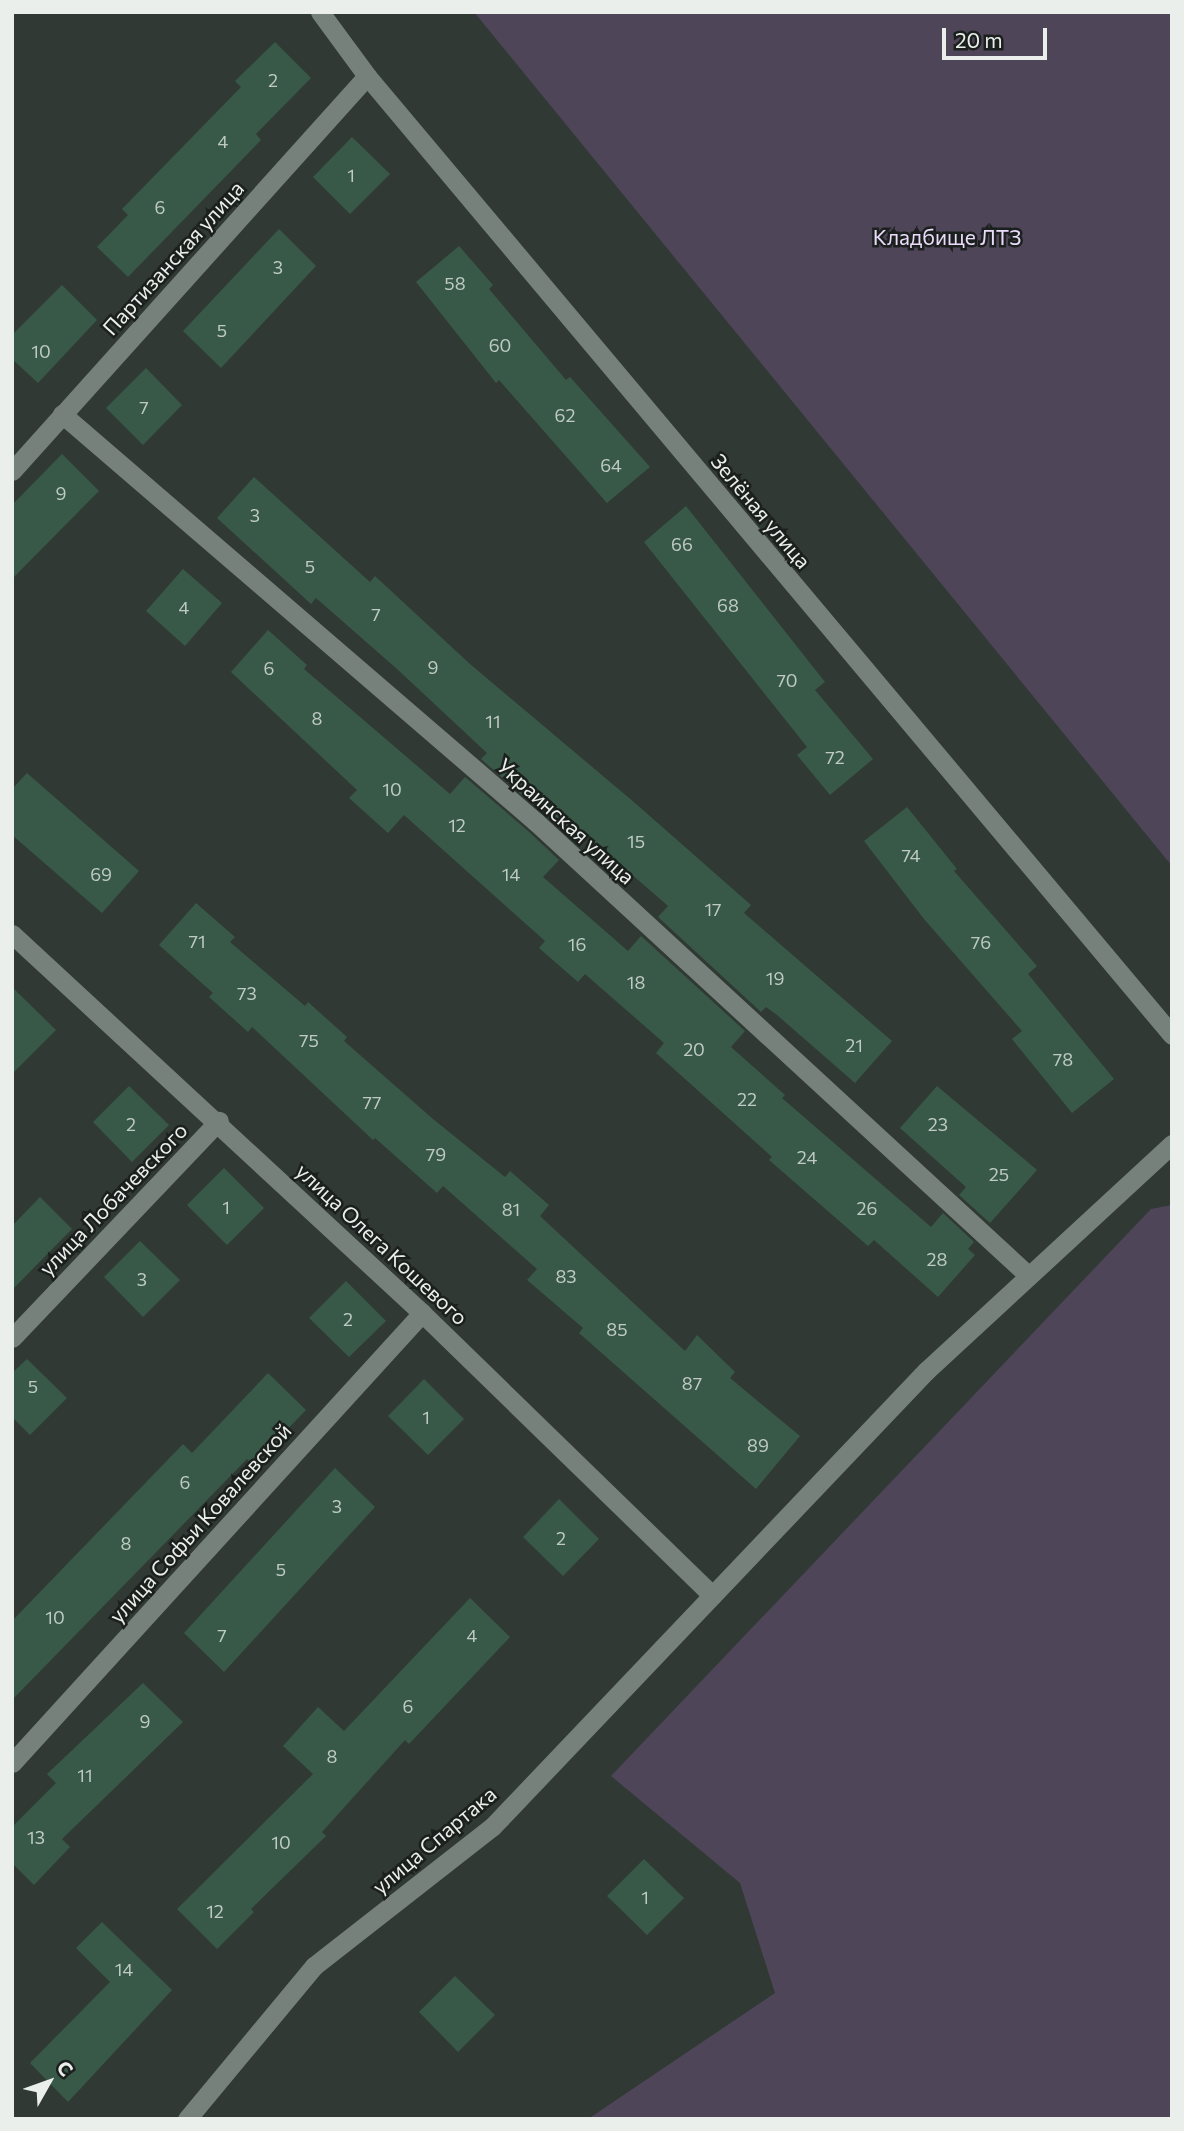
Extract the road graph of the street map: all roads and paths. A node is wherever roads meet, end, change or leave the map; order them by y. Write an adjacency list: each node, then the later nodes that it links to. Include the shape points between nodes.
1 (320, 12): 2 (street, Зелёная улица)
2 (367, 76): 3 (street, Партизанская улица); 6 (street, Зелёная улица)
3 (62, 414): 4 (street, Партизанская улица); 9 (street, Украинская улица, via 536,822)
4 (12, 471)
5 (12, 934): 7 (street, улица Олега Кошевого)
6 (1172, 1035)
7 (219, 1121): 10 (street, улица Олега Кошевого); 11 (street, улица Лобачевского)
8 (1172, 1144): 9 (street, улица Спартака)
9 (1028, 1275): 12 (street, улица Спартака, via 926,1371)
10 (422, 1313): 12 (street, улица Олега Кошевого); 13 (street, улица Софьи Ковалевской)
11 (12, 1338)
12 (712, 1595): 14 (street, улица Спартака, via 492,1827 314,1966)
13 (12, 1763)
14 (187, 2119)

